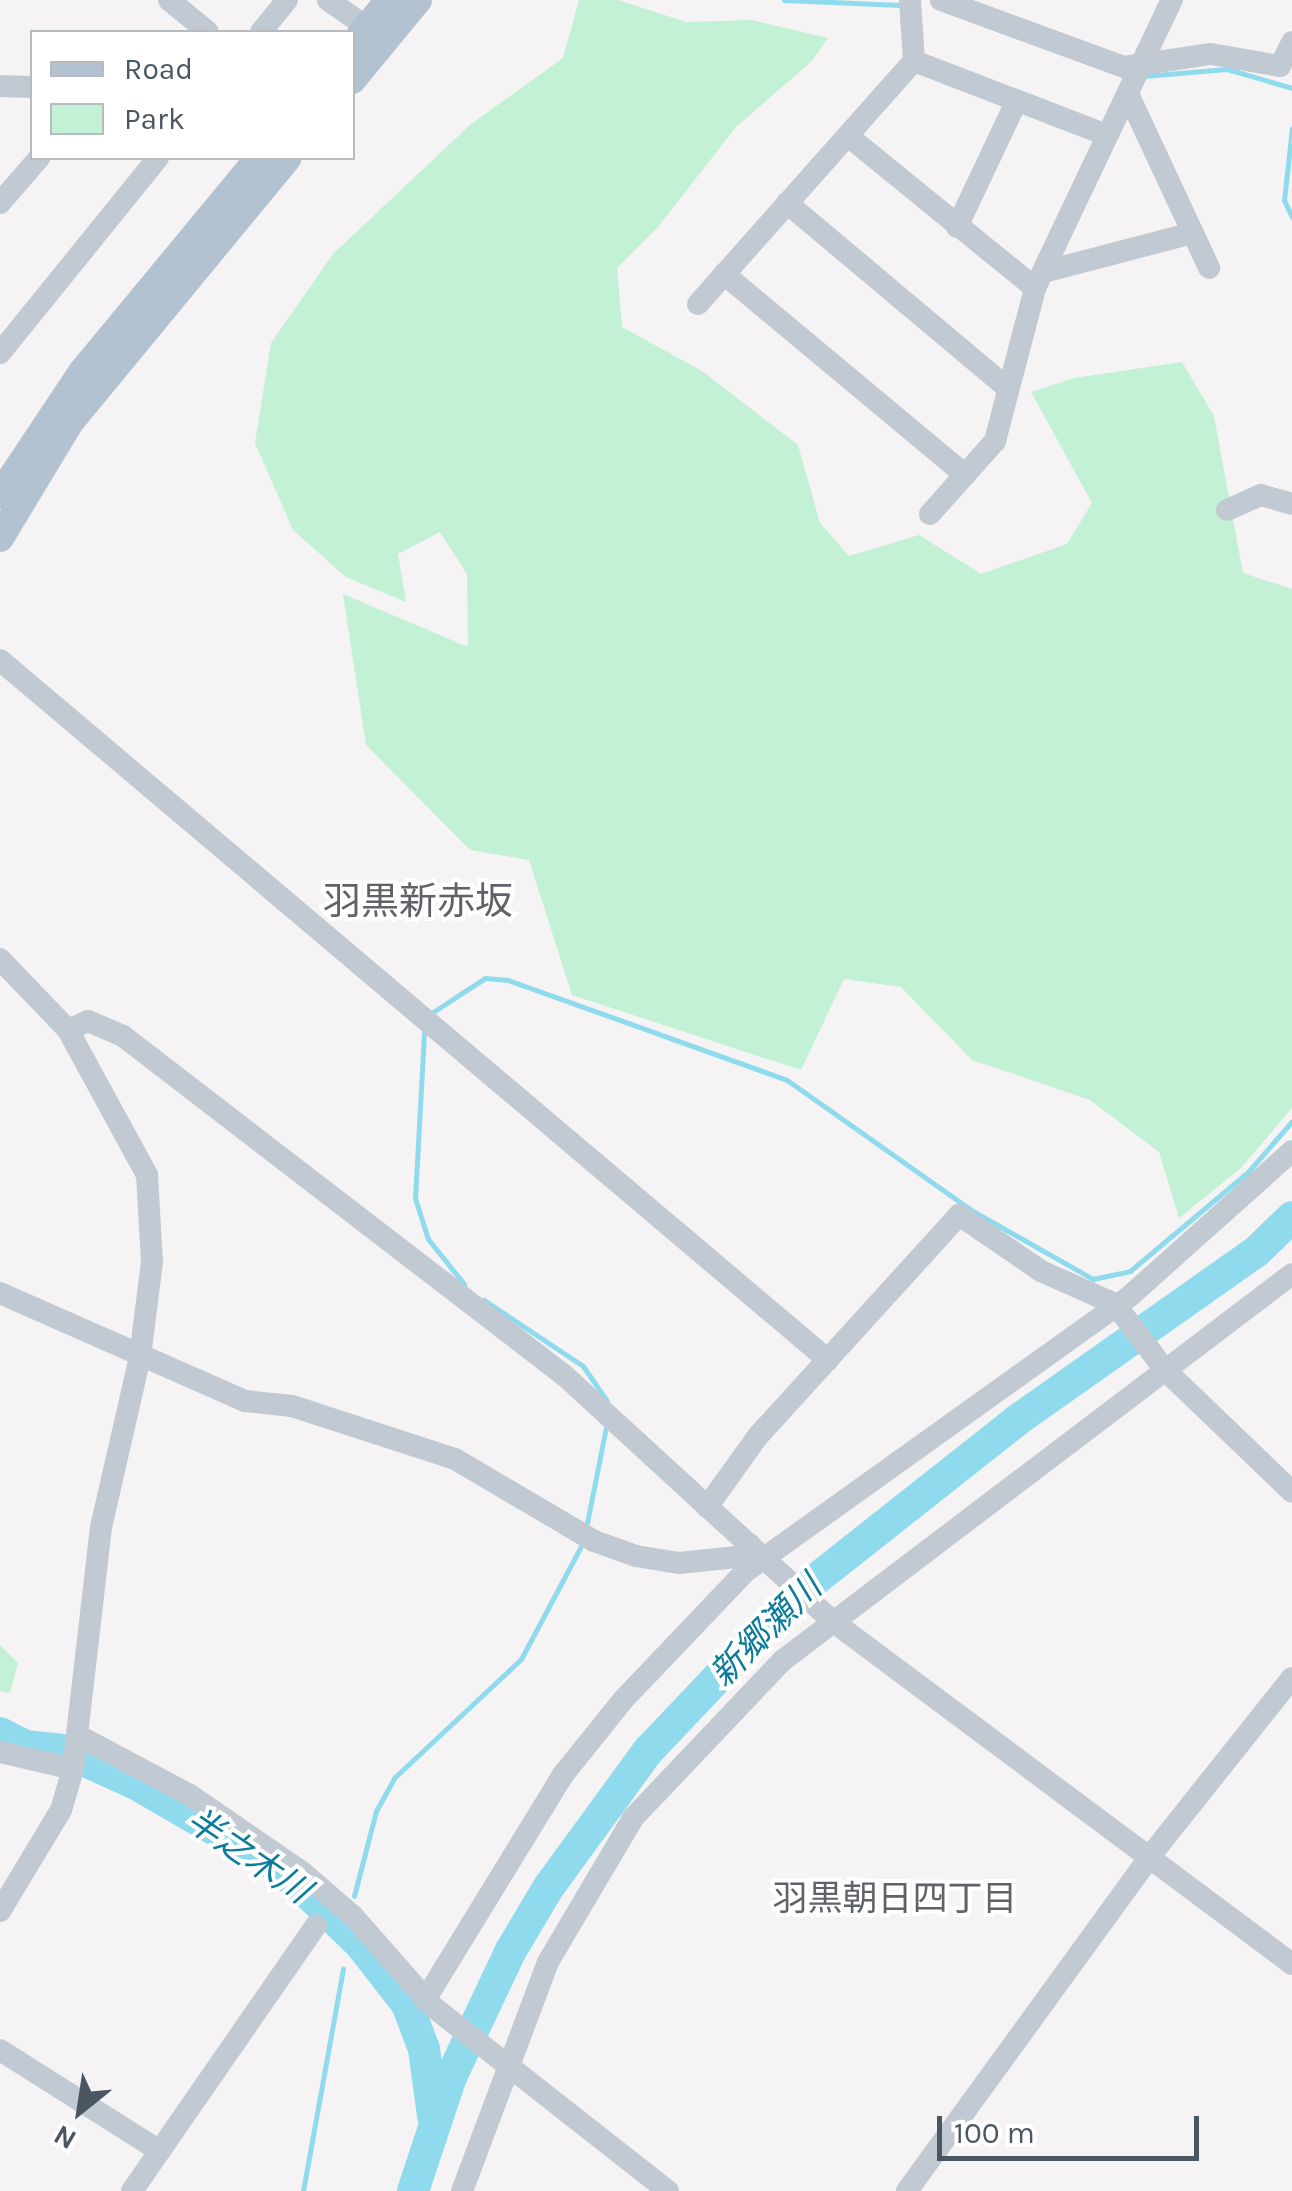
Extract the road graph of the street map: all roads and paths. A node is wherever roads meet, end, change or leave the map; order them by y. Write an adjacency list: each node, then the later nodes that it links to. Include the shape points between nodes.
1 (169, 0): 9 (street)
2 (287, 0): 10 (street)
3 (328, 0): 11 (street)
4 (389, 0): 11 (main road)
5 (418, 0): 11 (main road)
6 (941, 0): 16 (street, via 1124,66)
7 (1172, 0): 16 (street)
8 (911, 6): 13 (street)
9 (206, 30)
10 (264, 30)
11 (368, 38): 14 (main road)
12 (1292, 42): 15 (street)
13 (914, 62): 19 (street); 21 (street)
14 (355, 72)
15 (1286, 72): 16 (street, via 1211,54)
16 (1135, 78): 20 (street); 29 (street)
17 (0, 86): 18 (street)
18 (30, 87)
19 (1016, 102): 20 (street); 28 (street)
20 (1107, 135): 32 (street)
21 (848, 136): 27 (street); 28 (street)
22 (37, 160): 26 (street)
23 (156, 160): 34 (street)
24 (257, 160): 37 (main road, via 82,372)
25 (286, 160): 41 (main road, via 70,422)
26 (0, 203)
27 (787, 203): 31 (street); 35 (street)
28 (957, 227): 32 (street)
29 (1193, 234): 30 (street); 32 (street)
30 (1210, 268)
31 (724, 274): 33 (street); 36 (street)
32 (1039, 280): 35 (street)
33 (698, 304)
34 (0, 353)
35 (1006, 387): 36 (street, via 995,441)
36 (965, 475): 40 (street)
37 (0, 495)
38 (1292, 504): 39 (street, via 1261,495)
39 (1227, 510)
40 (930, 514)
41 (0, 538)
42 (0, 660): 50 (street)
43 (0, 959): 44 (street)
44 (68, 1030): 49 (street, via 147,1174 152,1262); 53 (street, via 88,1021 123,1036 565,1376)
45 (1292, 1150): 48 (street)
46 (1292, 1274): 51 (street)
47 (0, 1293): 49 (street)
48 (1115, 1304): 50 (street, via 1041,1272 959,1216); 51 (street); 54 (street)
49 (140, 1358): 54 (street, via 245,1401 292,1406 455,1459 594,1540 636,1556 679,1563); 57 (street, via 101,1527)
50 (828, 1360): 53 (street, via 758,1436)
51 (1164, 1370): 52 (street); 55 (street)
52 (1292, 1492)
53 (707, 1507): 54 (street)
54 (761, 1555): 55 (street); 64 (street, via 636,1686 562,1776)
55 (835, 1623): 60 (street, via 986,1741); 66 (street, via 769,1674 633,1818 548,1962)
56 (1292, 1678): 60 (street)
57 (77, 1735): 59 (street); 64 (street, via 190,1795 302,1872 353,1916)
58 (0, 1752): 59 (street)
59 (73, 1769): 61 (street, via 61,1810)
60 (1152, 1856): 63 (street); 71 (street)
61 (0, 1911)
62 (316, 1924): 67 (street)
63 (1292, 1964)
64 (428, 2003): 66 (street)
65 (0, 2050): 67 (street)
66 (500, 2064): 69 (street); 70 (street)
67 (160, 2151): 68 (street)
68 (132, 2191)
69 (462, 2191)
70 (668, 2191)
71 (907, 2191)

